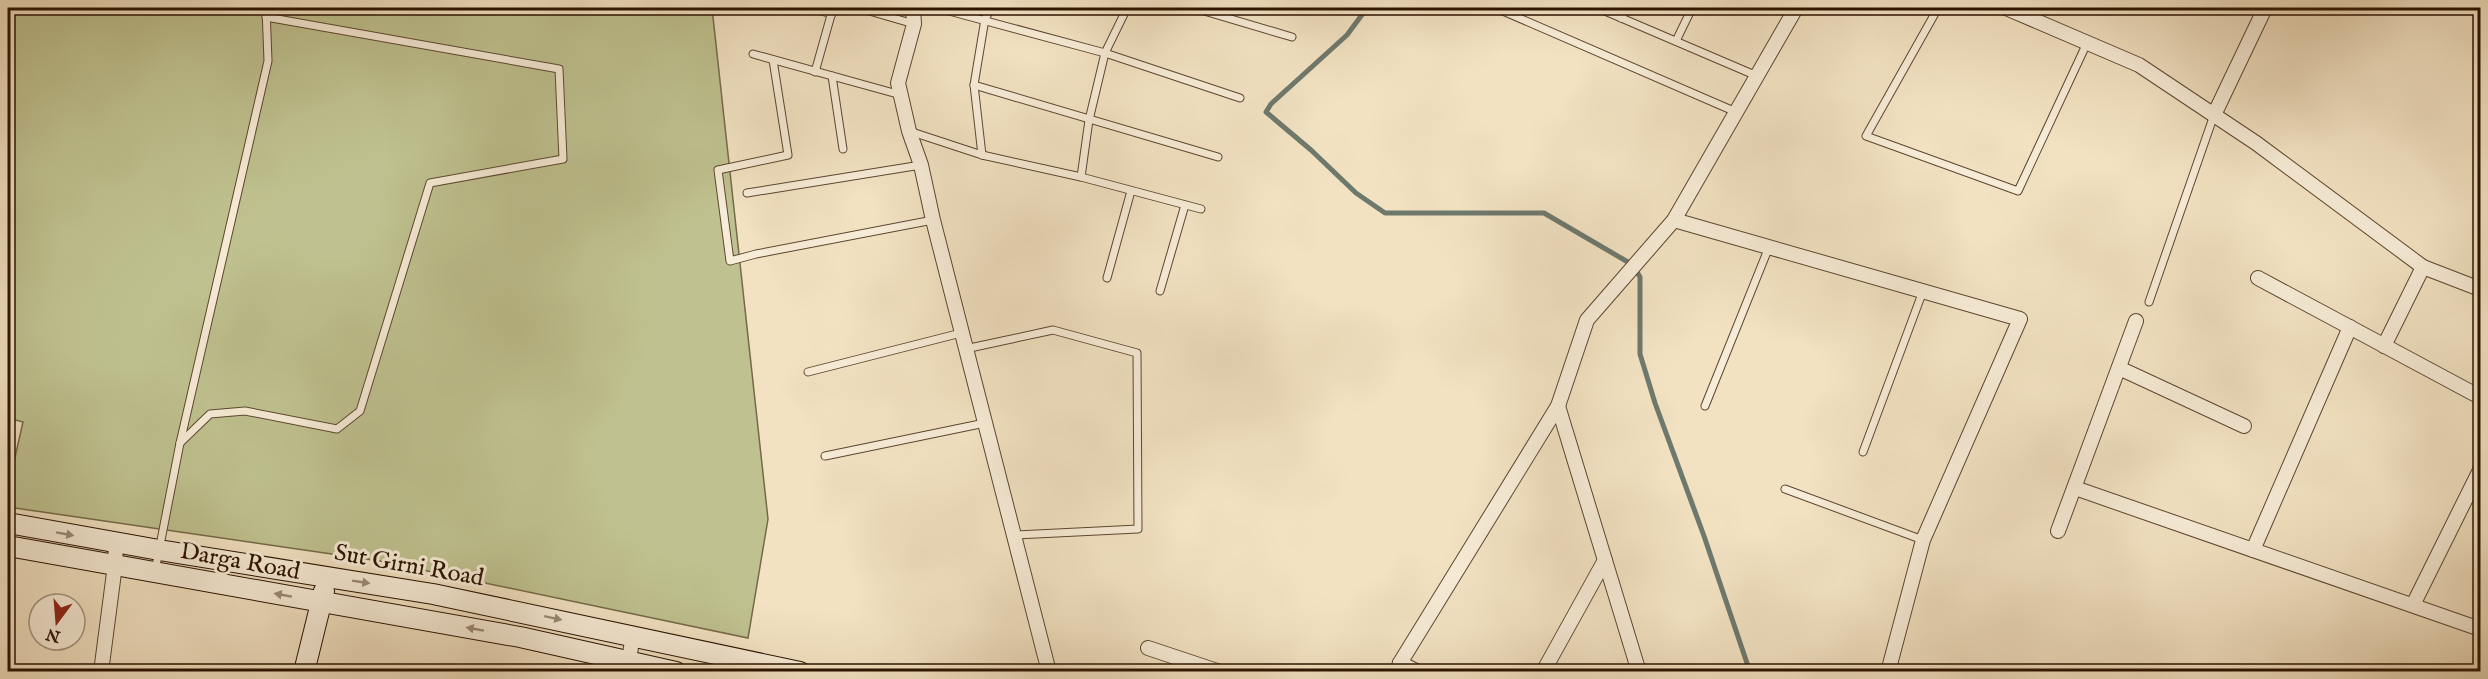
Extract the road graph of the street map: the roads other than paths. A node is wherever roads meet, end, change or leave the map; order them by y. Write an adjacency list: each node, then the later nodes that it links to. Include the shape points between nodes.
1 (266, 8): 18 (lane)
2 (810, 8): 17 (lane)
3 (859, 8): 21 (lane)
4 (913, 8): 21 (street)
5 (938, 8): 20 (lane)
6 (991, 8): 20 (lane)
7 (1128, 8): 25 (lane)
8 (1194, 8): 22 (lane)
9 (1496, 8): 34 (lane)
10 (1598, 8): 19 (lane)
11 (1626, 8): 19 (lane)
12 (1692, 8): 23 (lane)
13 (1796, 8): 30 (street)
14 (1938, 8): 24 (lane, via 1866,136 2018,191)
15 (2006, 8): 24 (street)
16 (2265, 8): 35 (street)
17 (833, 11): 28 (lane)
18 (266, 17): 69 (lane, via 268,61); 69 (lane, via 559,69 563,159 430,183 360,411 337,429 245,411 210,414)
19 (1621, 18): 23 (lane)
20 (985, 19): 25 (lane); 31 (lane)
21 (914, 24): 32 (street, via 898,83)
22 (1292, 37)
23 (1676, 41): 30 (lane)
24 (2087, 43): 35 (street, via 2139,66)
25 (1105, 53): 33 (lane); 36 (lane)
26 (753, 54): 27 (lane)
27 (773, 60): 28 (lane); 47 (lane, via 788,155 718,170 730,261)
28 (815, 72): 29 (lane)
29 (832, 76): 32 (lane); 38 (lane)
30 (1757, 76): 34 (street)
31 (974, 85): 36 (lane); 39 (lane)
32 (901, 95): 37 (street)
33 (1240, 98)
34 (1736, 112): 48 (street)
35 (2214, 115): 50 (street); 56 (lane)
36 (1089, 120): 40 (lane); 42 (lane)
37 (909, 131): 39 (lane); 41 (street)
38 (843, 149)
39 (982, 155): 42 (lane)
40 (1218, 157)
41 (921, 165): 44 (lane); 47 (street)
42 (1081, 177): 43 (lane)
43 (1131, 191): 45 (lane); 51 (lane)
44 (747, 193)
45 (1185, 205): 46 (lane); 54 (lane)
46 (1201, 210)
47 (933, 220): 59 (street)
48 (1674, 220): 49 (street); 65 (street, via 1587,320)
49 (1769, 247): 55 (street); 66 (lane)
50 (2423, 267): 53 (street); 60 (street)
51 (1107, 278)
52 (2258, 278): 58 (street)
53 (2481, 289)
54 (1160, 291)
55 (1923, 291): 70 (lane); 78 (street, via 2020,319)
56 (2149, 302)
57 (2136, 321): 62 (street)
58 (2350, 327): 60 (street); 82 (street)
59 (961, 333): 61 (street); 63 (lane)
60 (2384, 345): 64 (street)
61 (966, 349): 67 (street); 77 (lane, via 1053,330 1137,352 1138,529)
62 (2119, 368): 68 (street); 73 (street)
63 (808, 372)
64 (2481, 397)
65 (1558, 406): 83 (street); 93 (street)
66 (1704, 406)
67 (985, 423): 71 (lane); 77 (street)
68 (2244, 426)
69 (180, 443): 81 (lane)
70 (1863, 452)
71 (825, 456)
72 (2481, 470): 88 (street)
73 (2075, 488): 76 (street); 82 (street)
74 (1785, 489): 78 (lane)
75 (8, 523): 79 (main road, Sut Girni Road, one-way to 79)
76 (2058, 531)
77 (1014, 535): 98 (street)
78 (1923, 540): 103 (street)
79 (116, 543): 81 (main road, Sut Girni Road); 84 (street)
80 (8, 546): 84 (main road, Darga Road)
81 (159, 550): 85 (lane); 86 (main road, Sut Girni Road)
82 (2253, 550): 88 (street)
83 (1605, 560): 101 (street); 102 (street)
84 (115, 565): 85 (main road, Darga Road); 94 (street)
85 (154, 573): 87 (main road, Darga Road, one-way to 85)
86 (327, 577): 87 (main road); 90 (main road, Sut Girni Road, one-way to 90, via 433,594)
87 (321, 602): 92 (main road, Darga Road, one-way to 87, via 520,637); 95 (main road)
88 (2413, 605): 89 (street)
89 (2481, 629)
90 (633, 635): 92 (street); 97 (main road, Sut Girni Road)
91 (1149, 648): 99 (street)
92 (628, 666): 96 (main road, Darga Road)
93 (1399, 667): 100 (street)
94 (101, 672)
95 (304, 672)
96 (676, 672)
97 (800, 672)
98 (1049, 672)
99 (1220, 672)
100 (1418, 672)
101 (1543, 672)
102 (1639, 672)
103 (1888, 672)

